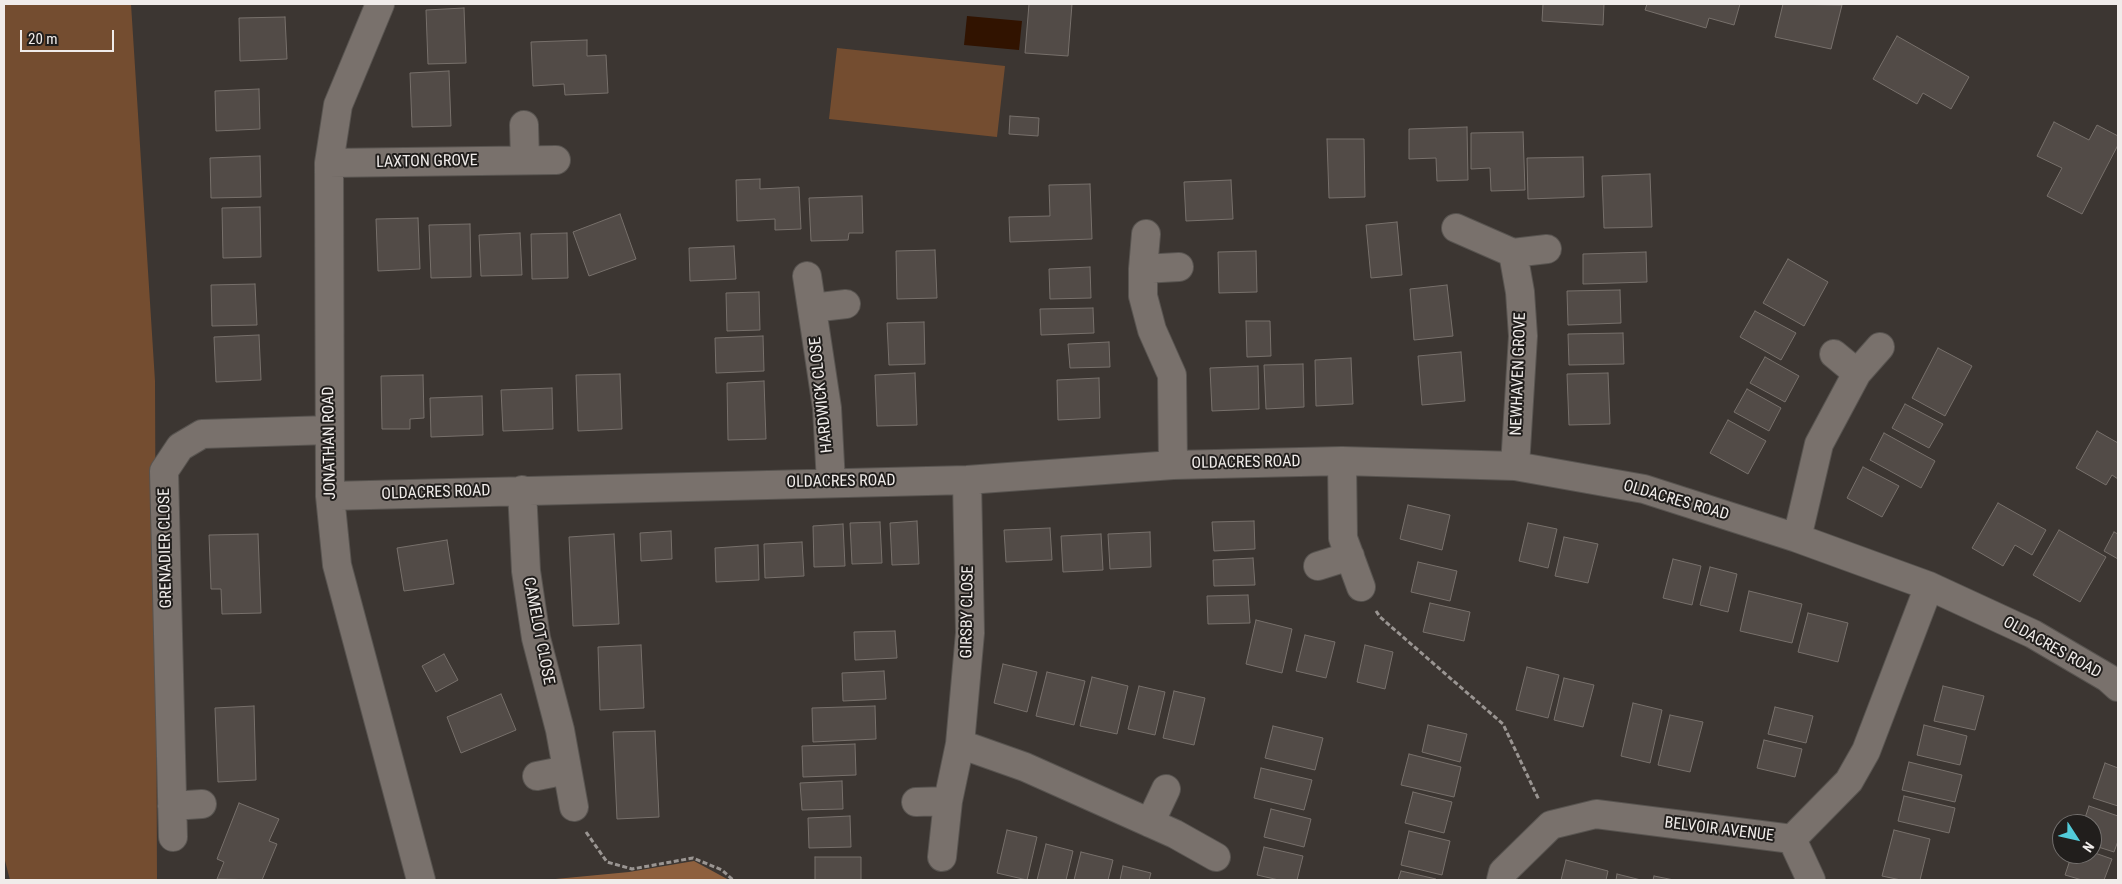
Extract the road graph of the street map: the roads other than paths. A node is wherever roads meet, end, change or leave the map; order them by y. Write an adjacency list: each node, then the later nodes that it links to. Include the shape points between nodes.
1 (380, 4): 5 (street, JONATHAN ROAD, via 338,105)
2 (524, 125): 3 (street)
3 (525, 160): 4 (street, LAXTON GROVE); 5 (street, LAXTON GROVE)
4 (556, 160)
5 (329, 163): 18 (street, JONATHAN ROAD)
6 (1456, 228): 9 (street)
7 (1146, 234): 11 (street)
8 (1547, 249): 9 (street)
9 (1513, 253): 21 (street, NEWHAVEN GROVE, via 1523,336)
10 (1179, 267): 11 (street)
11 (1143, 269): 20 (street, via 1143,296 1152,330 1172,375)
12 (806, 276): 14 (street, HARDWICK CLOSE)
13 (846, 304): 14 (street)
14 (812, 308): 23 (street, HARDWICK CLOSE, via 827,408)
15 (1880, 348): 17 (street)
16 (1834, 354): 17 (street)
17 (1857, 373): 26 (street, via 1819,444)
18 (329, 430): 25 (street, JONATHAN ROAD); 39 (street, GRENADIER CLOSE, via 202,434 180,447 164,471)
19 (1342, 461): 20 (street, OLDACRES ROAD); 21 (street, OLDACRES ROAD); 27 (street, via 1343,538)
20 (1173, 465): 22 (street, OLDACRES ROAD)
21 (1515, 466): 26 (street, OLDACRES ROAD, via 1644,489)
22 (967, 480): 23 (street, OLDACRES ROAD); 32 (street, GIRSBY CLOSE, via 970,633)
23 (831, 482): 24 (street, OLDACRES ROAD)
24 (522, 490): 25 (street, OLDACRES ROAD); 33 (street, CAMELOT CLOSE, via 526,571 536,638)
25 (330, 496): 46 (street, JONATHAN ROAD, via 337,565)
26 (1797, 538): 29 (street, OLDACRES ROAD)
27 (1350, 556): 28 (street); 30 (street)
28 (1318, 566)
29 (1928, 586): 31 (street, OLDACRES ROAD); 43 (street, BELVOIR AVENUE, via 1866,751 1849,781)
30 (1361, 587)
31 (2115, 675)
32 (960, 744): 36 (street, GIRSBY CLOSE); 41 (street, via 1024,767)
33 (567, 770): 34 (street); 40 (street, CAMELOT CLOSE)
34 (537, 776)
35 (1166, 789): 41 (street)
36 (948, 801): 37 (street); 44 (street, GIRSBY CLOSE)
37 (916, 802)
38 (202, 804): 39 (street)
39 (172, 806): 42 (street, GRENADIER CLOSE)
40 (574, 807)
41 (1150, 823): 45 (street)
42 (173, 837)
43 (1792, 840): 47 (street, BELVOIR AVENUE, via 1596,814 1552,825 1503,872); 48 (street)
44 (942, 857)
45 (1216, 857)
46 (421, 880)
47 (1502, 880)
48 (1811, 880)

